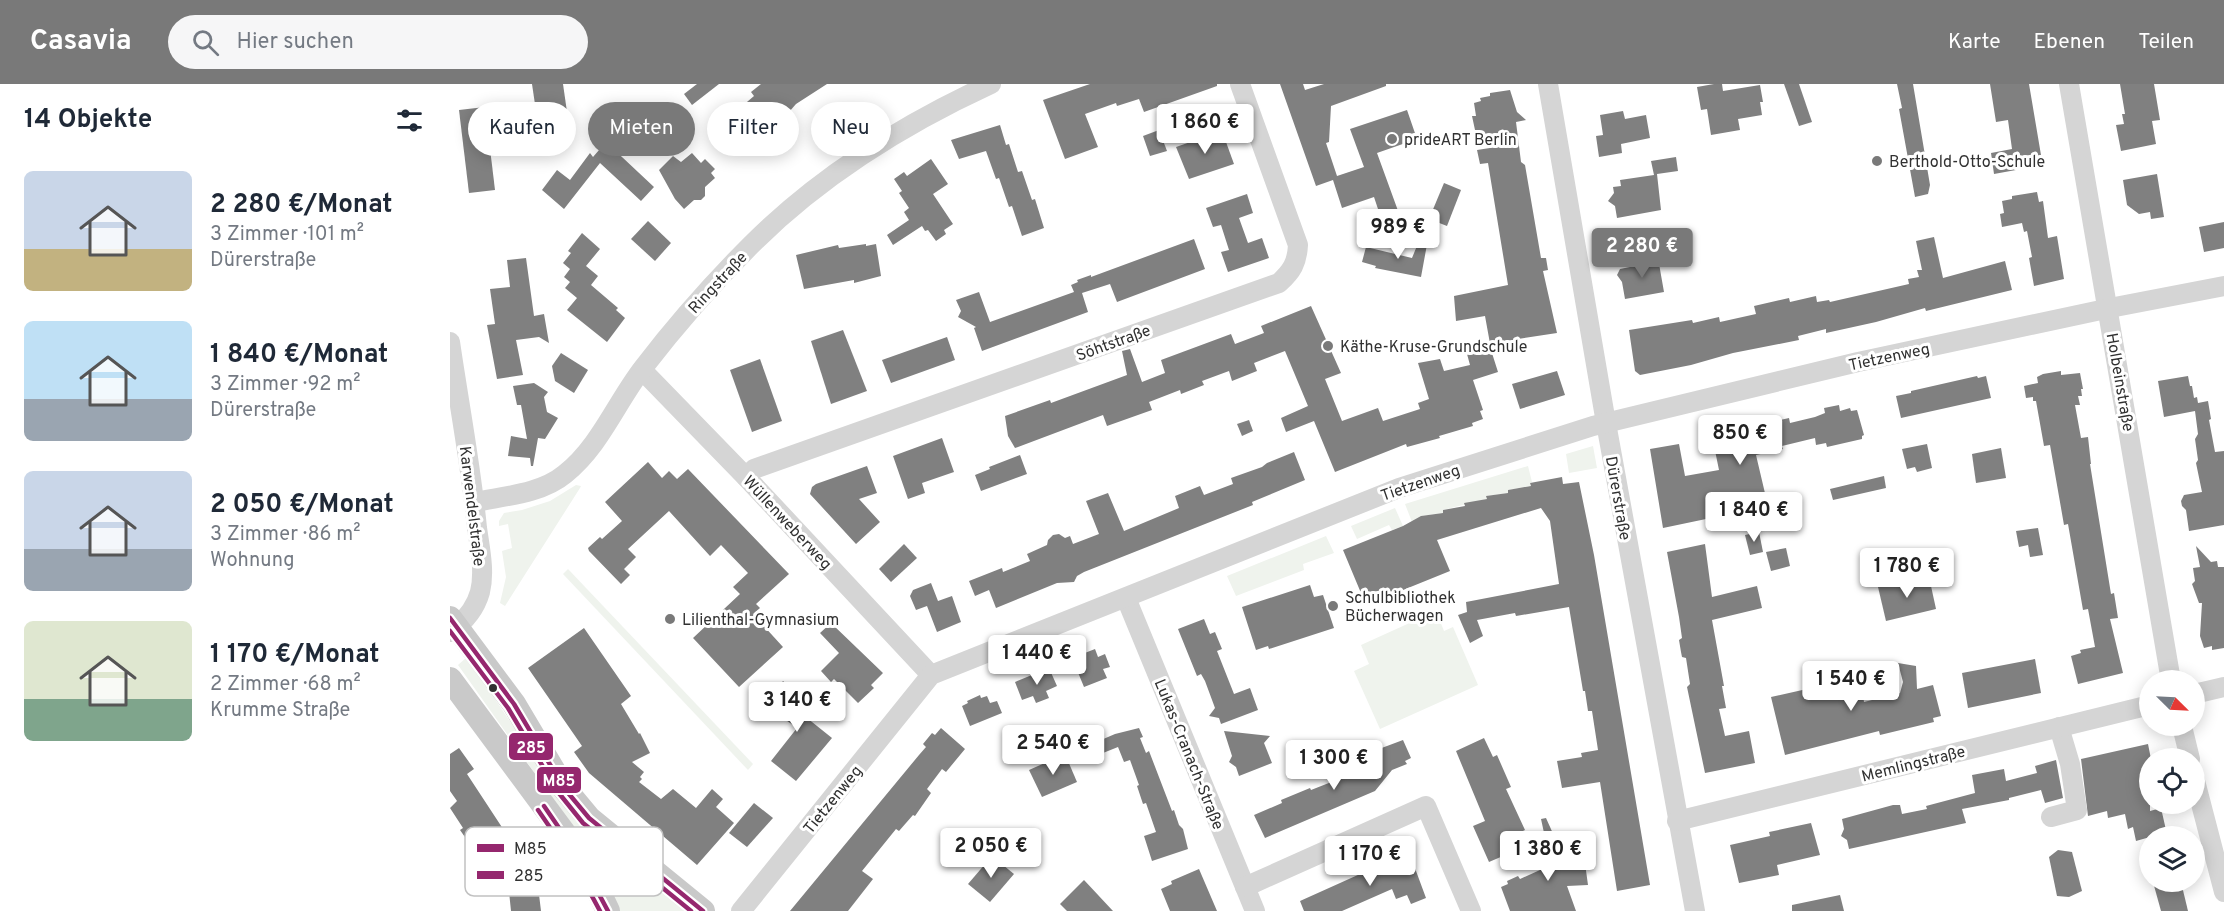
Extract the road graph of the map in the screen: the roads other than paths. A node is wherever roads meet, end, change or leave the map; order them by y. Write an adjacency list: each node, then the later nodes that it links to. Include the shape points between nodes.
1 (991, 84): 8 (street, Ringstraße, via 894,135 792,208 694,305)
2 (1240, 84): 10 (street, Söhtstraße, via 1298,245 1297,261 1279,283 754,470)
3 (1548, 84): 9 (street, Dürerstraße)
4 (2069, 84): 6 (street, Holbeinstraße)
5 (2224, 286): 6 (street, Tietzenweg)
6 (2108, 308): 9 (street, Tietzenweg, via 1858,362); 14 (street, Holbeinstraße)
7 (450, 342): 11 (street, Karwendelstraße)
8 (642, 370): 10 (street, Wüllenweberweg); 11 (street, Ringstraße, via 599,438 565,475 541,487)
9 (1606, 423): 12 (street, Tietzenweg, via 1400,488); 23 (street, Dürerstraße)
10 (746, 477): 15 (street, Wüllenweberweg)
11 (475, 502): 13 (street, Karwendelstraße, via 482,571 480,593 468,617)
12 (1126, 598): 15 (street, Tietzenweg); 27 (street, Lukas-Cranach-Straße)
13 (452, 626): 25 (main road, via 514,704 564,788)
14 (2169, 670)
15 (931, 675): 30 (street, Tietzenweg)
16 (450, 679): 24 (main road)
17 (2224, 687): 18 (street)
18 (2205, 691)
19 (2139, 708): 20 (street, Memlingstraße)
20 (2059, 727): 22 (street, via 2077,810); 23 (street, Memlingstraße)
21 (2204, 814): 28 (street)
22 (2051, 817)
23 (1677, 821): 33 (street, Dürerstraße)
24 (560, 827)
25 (600, 827)
26 (663, 878): 29 (main road)
27 (1245, 887): 31 (street, Lukas-Cranach-Straße); 32 (street, via 1426,806)
28 (2224, 892)
29 (703, 911)
30 (741, 911)
31 (1255, 911)
32 (1471, 911)
33 (1695, 911)

